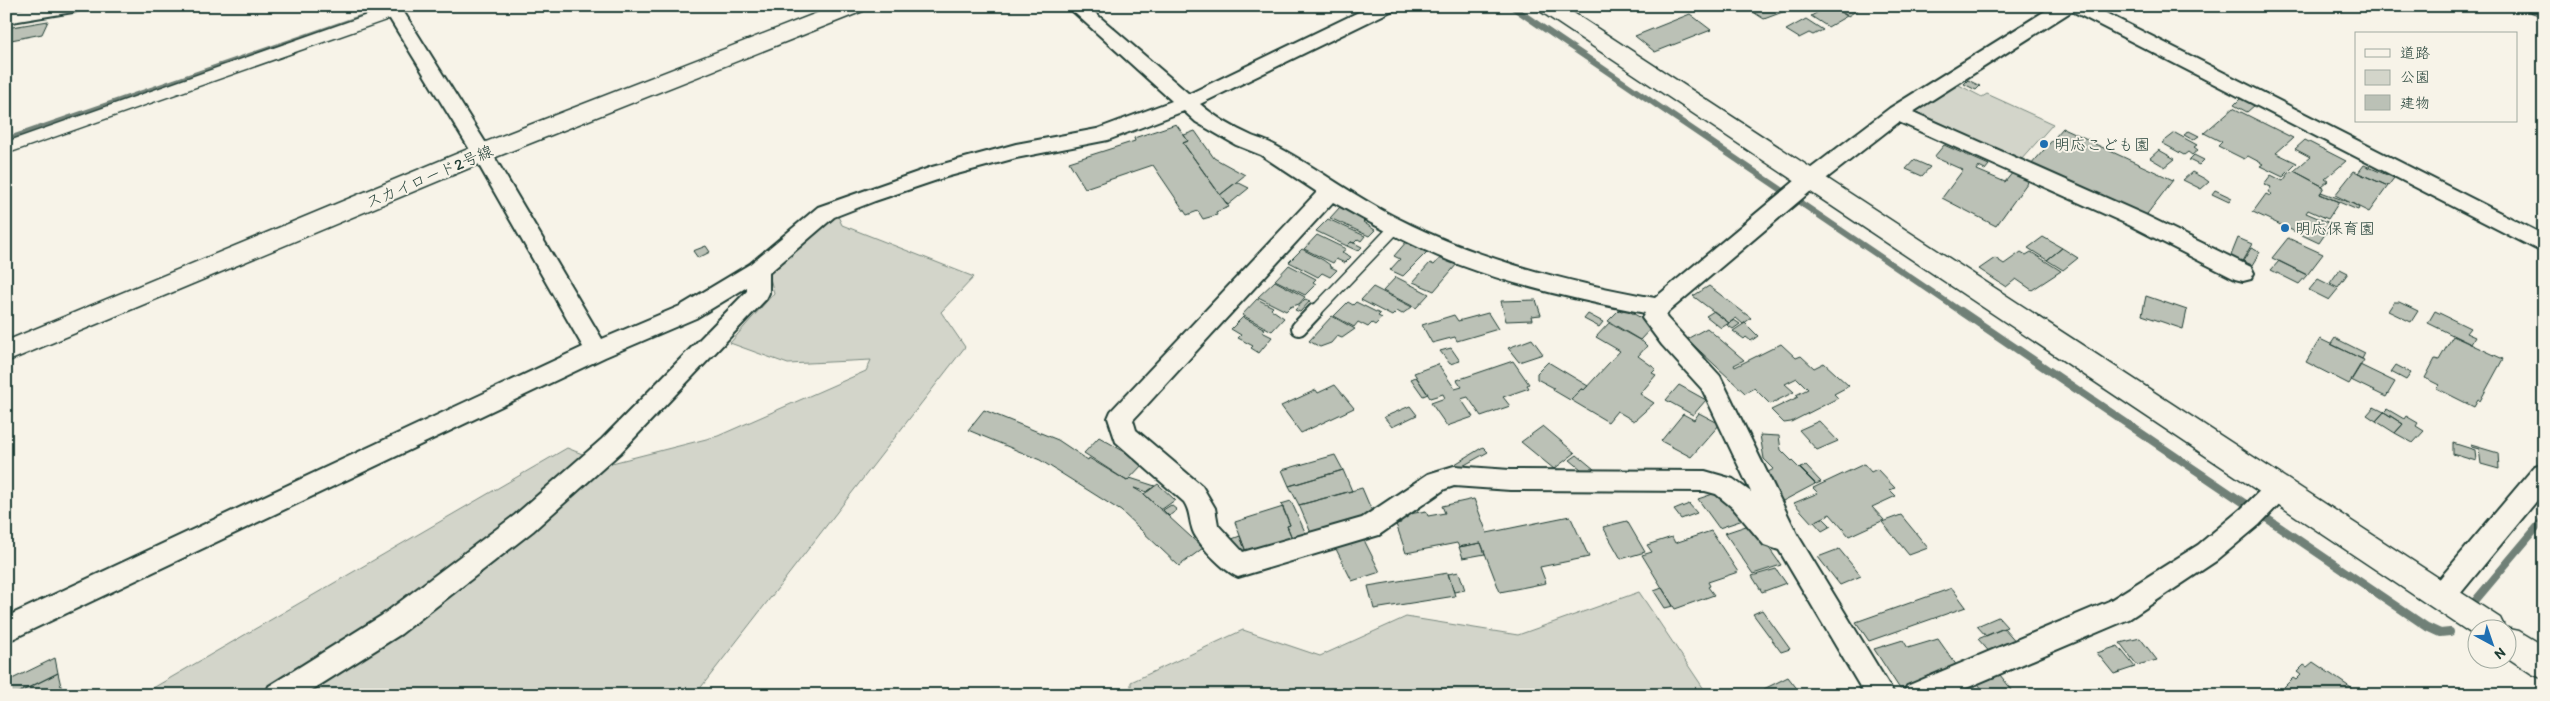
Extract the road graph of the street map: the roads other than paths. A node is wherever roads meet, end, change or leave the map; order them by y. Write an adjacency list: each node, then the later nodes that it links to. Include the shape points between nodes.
1 (73, 6): 9 (street)
2 (855, 6): 13 (street, スカイロード2号線)
3 (1076, 6): 10 (street)
4 (1386, 6): 10 (street)
5 (1548, 6): 15 (street)
6 (2066, 6): 11 (street)
7 (2077, 6): 17 (street)
8 (393, 8): 12 (lane); 13 (street)
9 (6, 17)
10 (1188, 102): 14 (street, via 1203,117 1268,150); 18 (street, via 1101,134 1016,151 939,172 826,212)
11 (1897, 113): 15 (street); 19 (street, via 2137,220)
12 (6, 148)
13 (482, 153): 22 (street); 23 (street, スカイロード2号線)
14 (1331, 191): 16 (street); 26 (street, via 1120,418 1125,435 1193,494 1202,508 1205,529 1238,565 1370,527 1437,481 1454,476 1510,480 1705,481 1724,486 1742,500 1773,537)
15 (1797, 191): 20 (street); 25 (street)
16 (1396, 226): 20 (street, via 1468,259 1527,277 1588,294); 21 (lane)
17 (2544, 245)
18 (758, 270): 22 (street, via 688,312); 32 (street, via 758,293 611,446 524,523 391,625)
19 (2243, 273)
20 (1660, 306): 26 (street, via 1654,318 1711,383)
21 (1299, 328)
22 (597, 351): 29 (street)
23 (6, 352)
24 (2544, 473): 27 (street)
25 (2278, 489): 27 (street); 34 (street, via 2207,553 2119,610)
26 (1788, 542): 33 (street)
27 (2440, 597): 28 (street)
28 (2473, 618)
29 (6, 630)
30 (2518, 647): 31 (street)
31 (2544, 664)
32 (279, 695)
33 (1881, 695)
34 (1917, 695)

